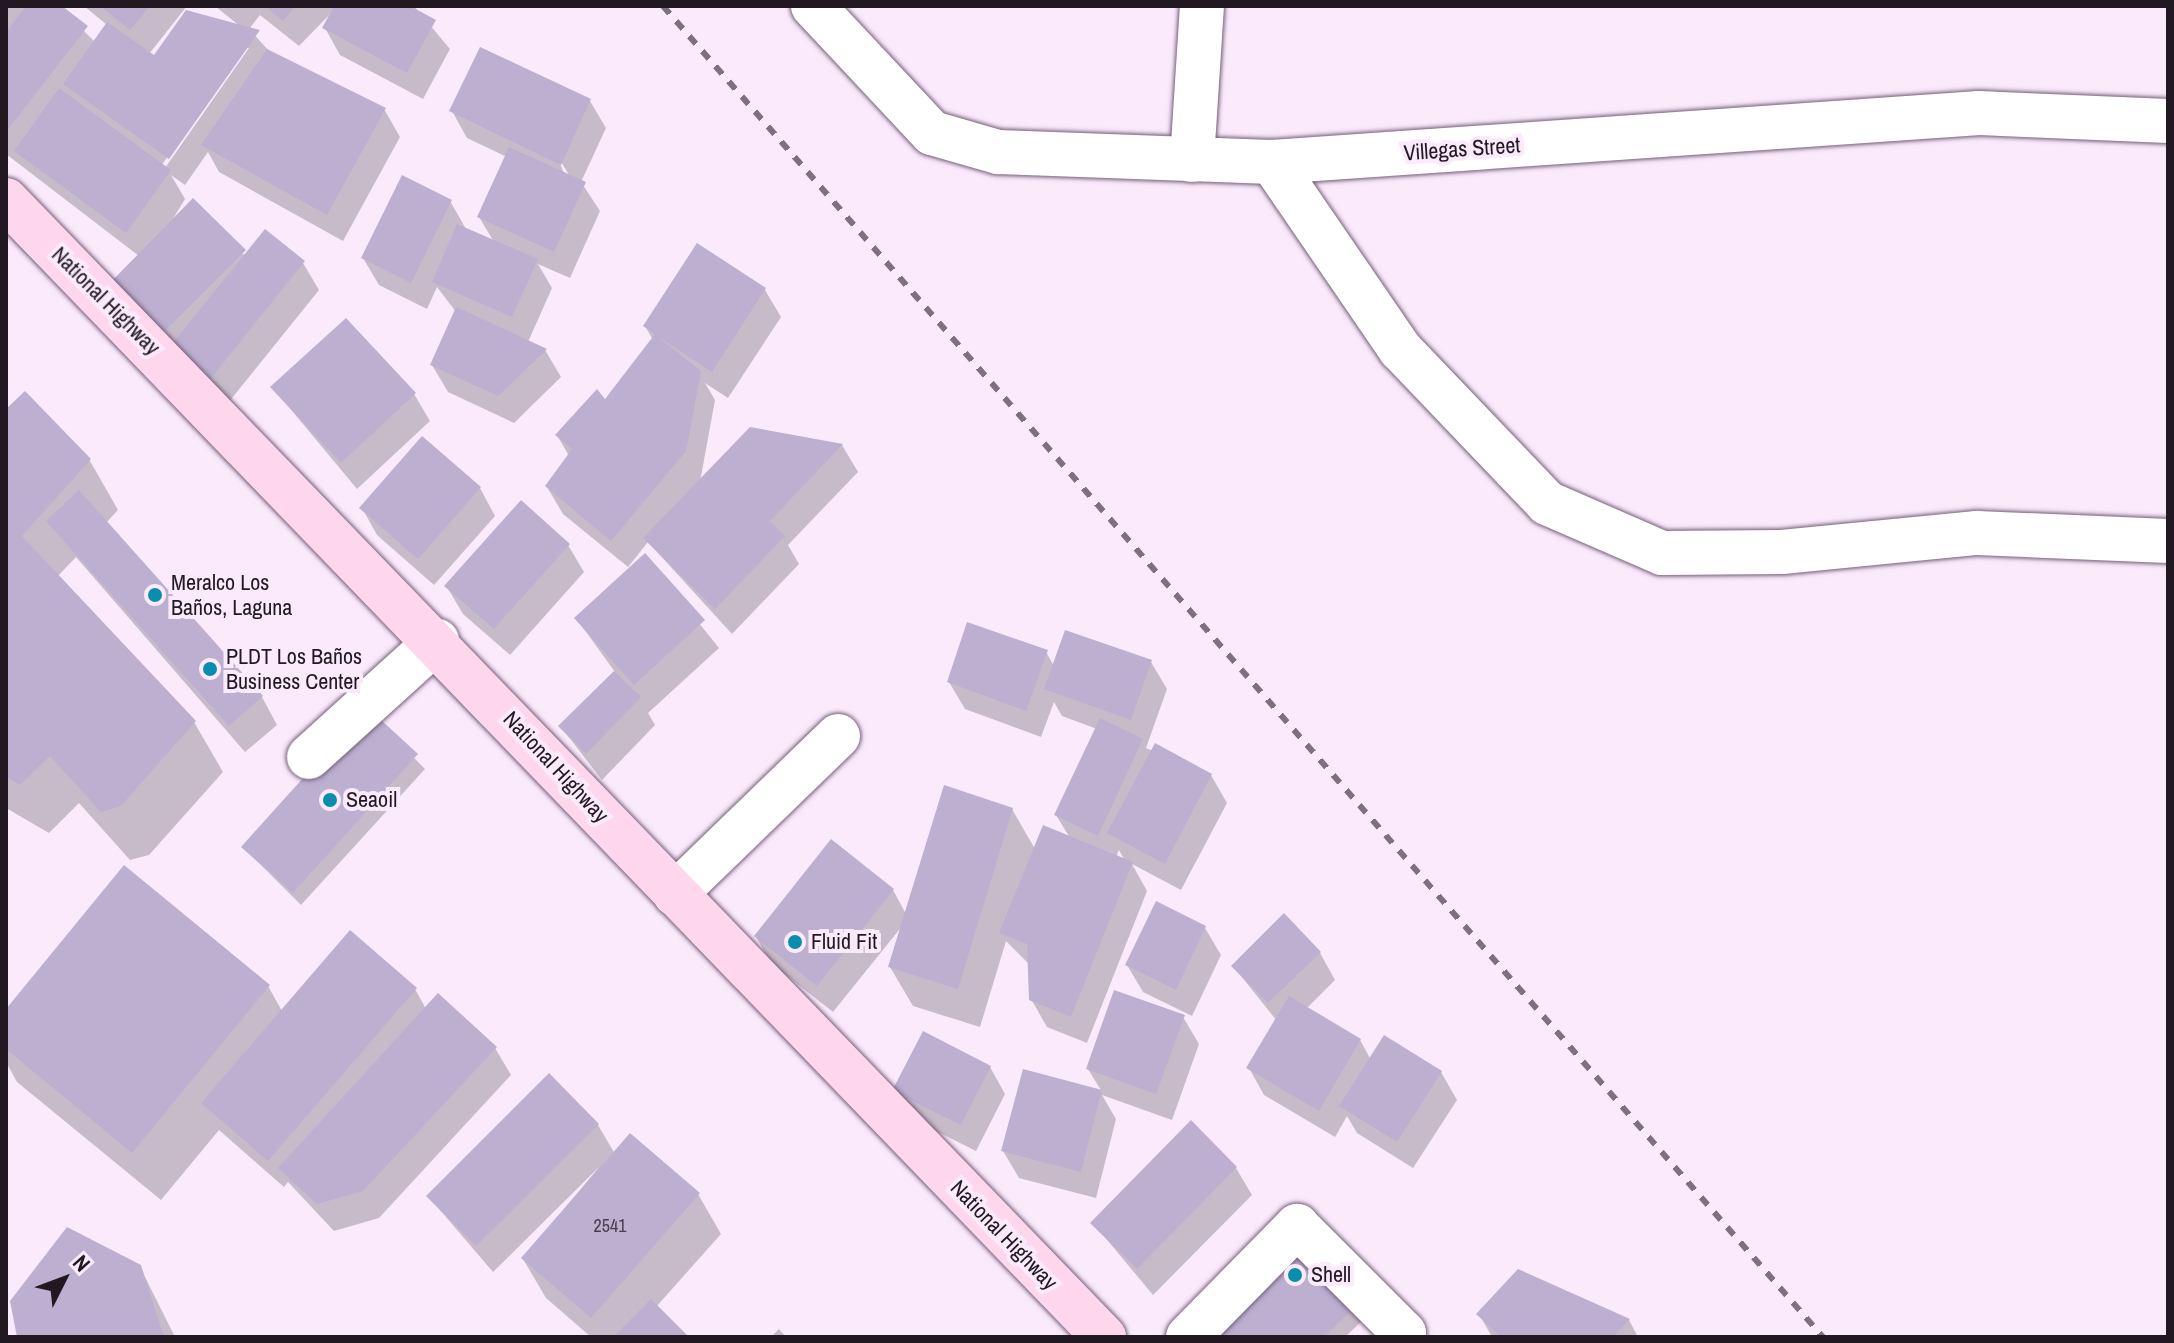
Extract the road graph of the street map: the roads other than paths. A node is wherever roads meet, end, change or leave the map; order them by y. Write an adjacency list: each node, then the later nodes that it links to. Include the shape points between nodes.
1 (813, 6): 4 (street, Villegas Street, via 932,133 998,152)
2 (1202, 6): 4 (street)
3 (2168, 121): 5 (street, Villegas Street, via 1979,113)
4 (1192, 160): 5 (street, Villegas Street)
5 (1272, 162): 7 (street, via 1400,349 1547,503 1662,553 1782,552 1977,533)
6 (6, 200): 8 (main road, National Highway)
7 (2168, 541)
8 (437, 641): 10 (street); 11 (main road, National Highway)
9 (838, 736): 11 (street)
10 (309, 757)
11 (675, 894): 12 (main road, National Highway)
12 (1104, 1337)
13 (1188, 1337): 14 (street, via 1297,1226 1404,1333)
14 (1400, 1337)

